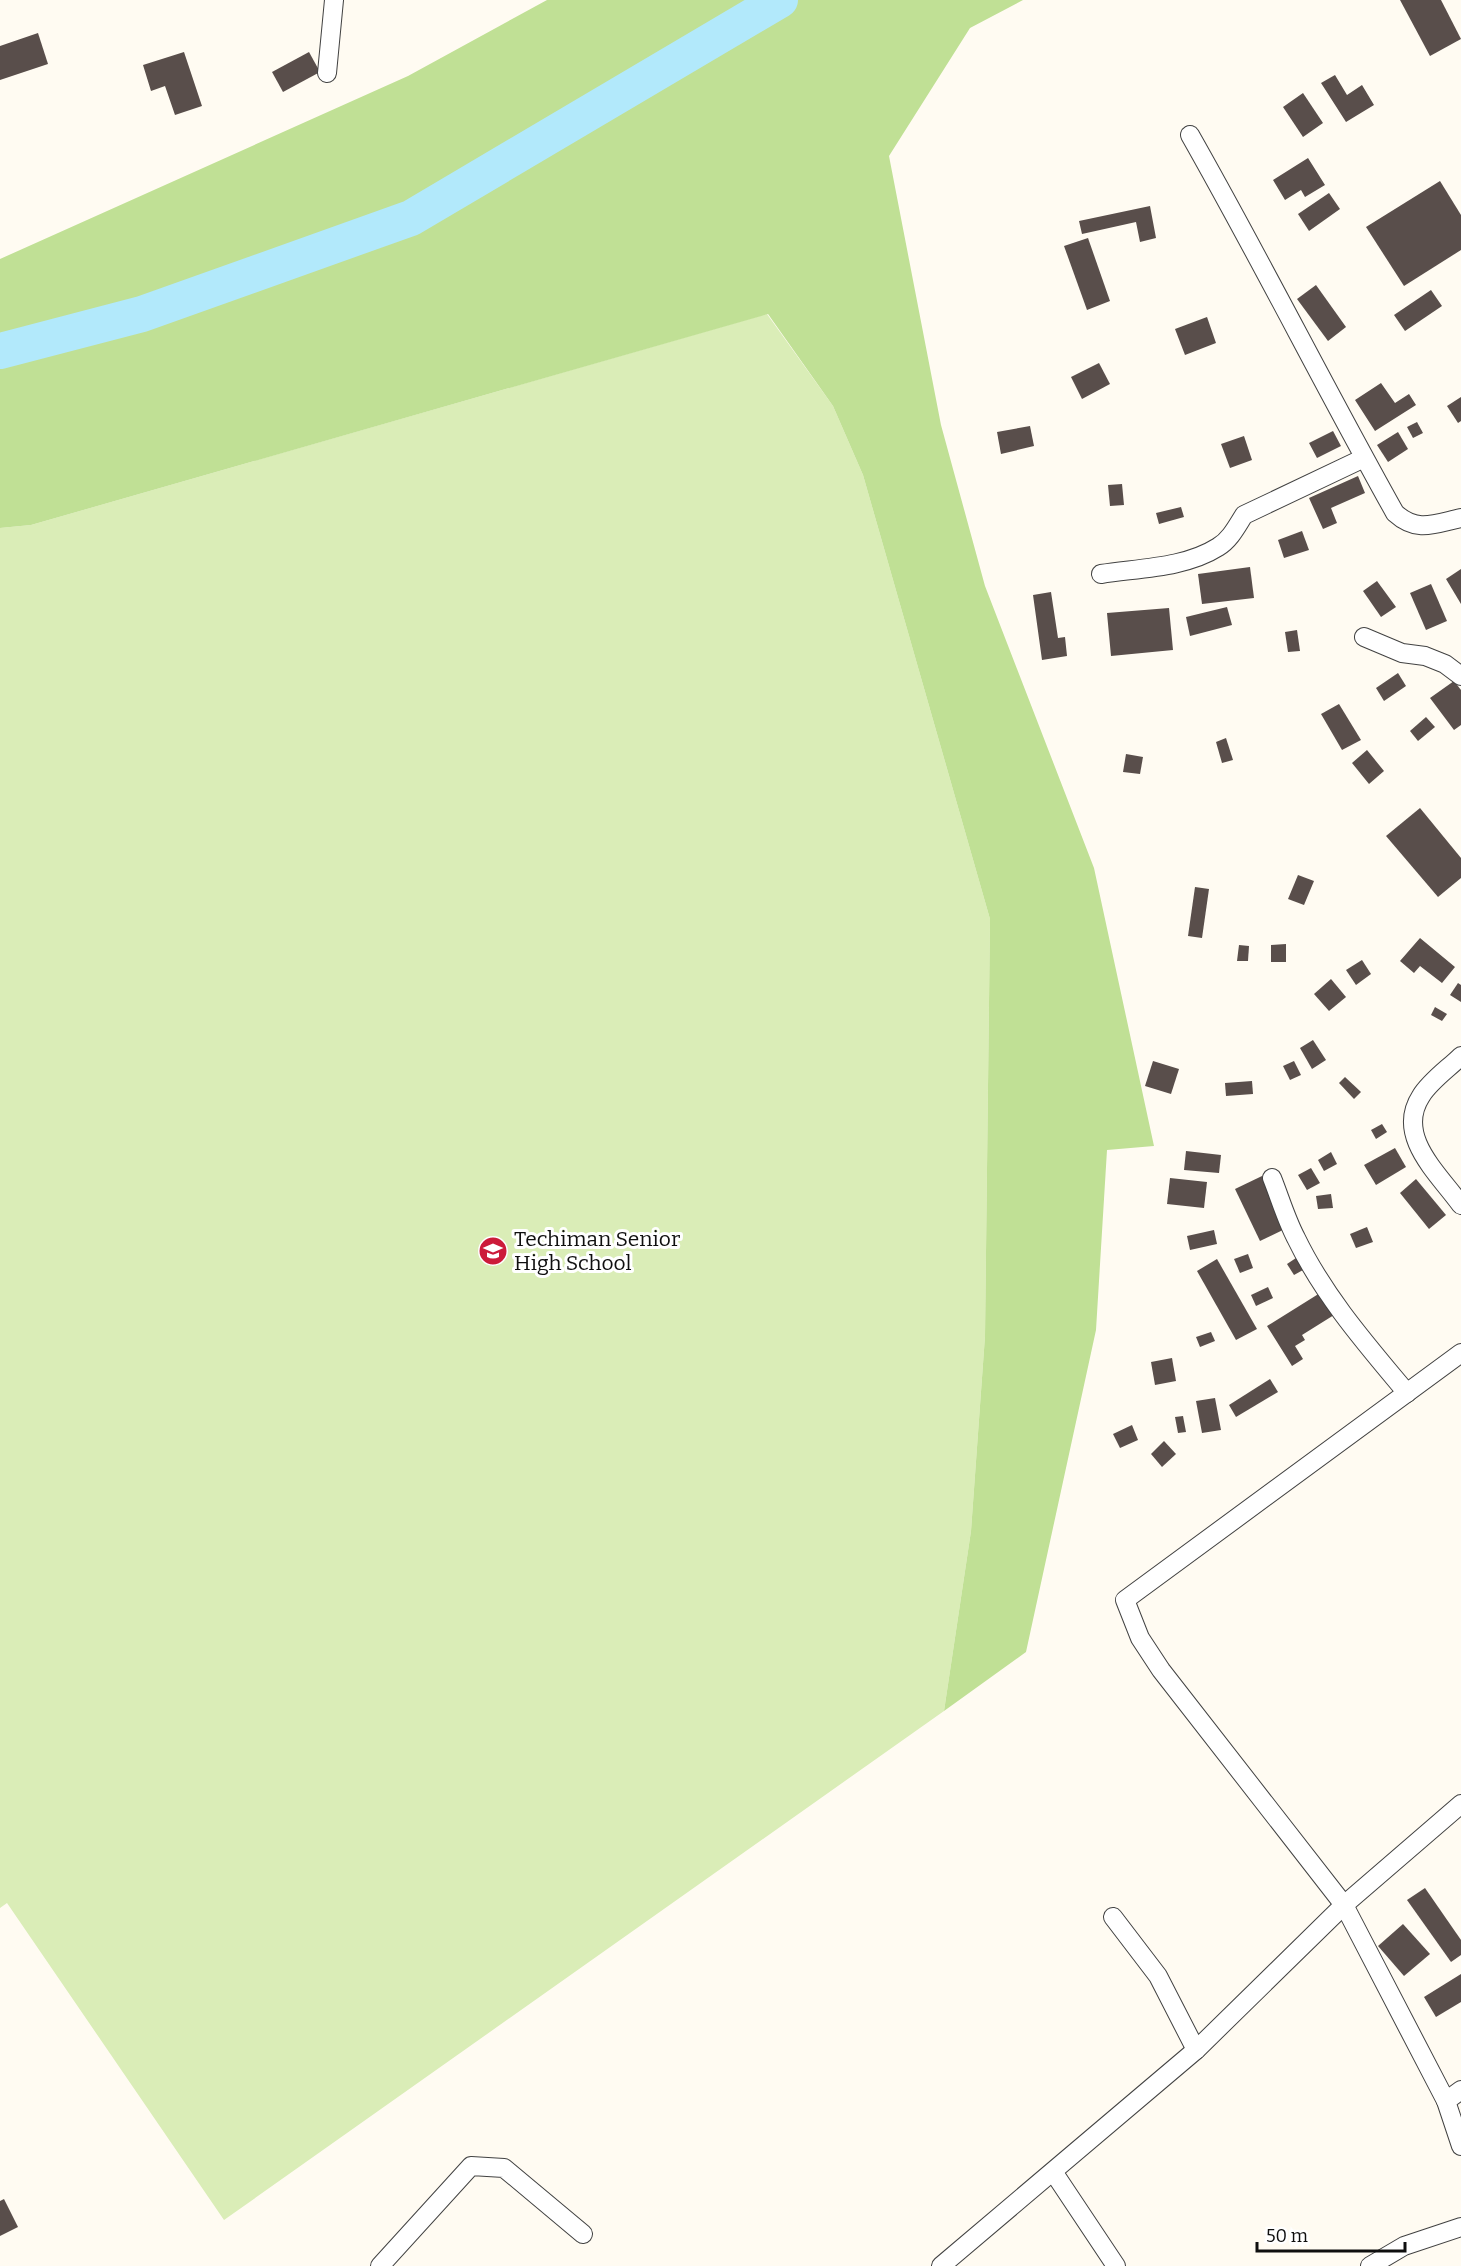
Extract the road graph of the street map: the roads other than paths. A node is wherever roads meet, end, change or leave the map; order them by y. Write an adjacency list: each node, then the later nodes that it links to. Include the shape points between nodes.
1 (334, 0): 2 (street)
2 (327, 73)
3 (1190, 135): 4 (street)
4 (1364, 458): 5 (street, via 1395,513 1407,524 1421,526); 6 (street, via 1244,515 1219,547 1180,562)
5 (1461, 518)
6 (1101, 574)
7 (1364, 637): 8 (street, via 1402,653 1445,664)
8 (1461, 676)
9 (1461, 1056): 11 (street, via 1421,1095 1411,1119 1415,1142)
10 (1272, 1178): 13 (street, via 1295,1238 1340,1312)
11 (1461, 1204)
12 (1461, 1353): 13 (street)
13 (1407, 1393): 15 (street, via 1125,1600 1140,1638 1161,1670)
14 (1461, 1804): 15 (street)
15 (1344, 1905): 17 (street); 18 (street)
16 (1113, 1917): 17 (street, via 1158,1976)
17 (1197, 2050): 20 (street)
18 (1454, 2096): 19 (street)
19 (1461, 2146)
20 (1054, 2173): 24 (street); 25 (street)
21 (1461, 2227): 26 (street, via 1404,2246)
22 (583, 2234): 23 (street, via 504,2168 471,2166)
23 (380, 2266)
24 (941, 2266)
25 (1116, 2266)
26 (1370, 2266)

